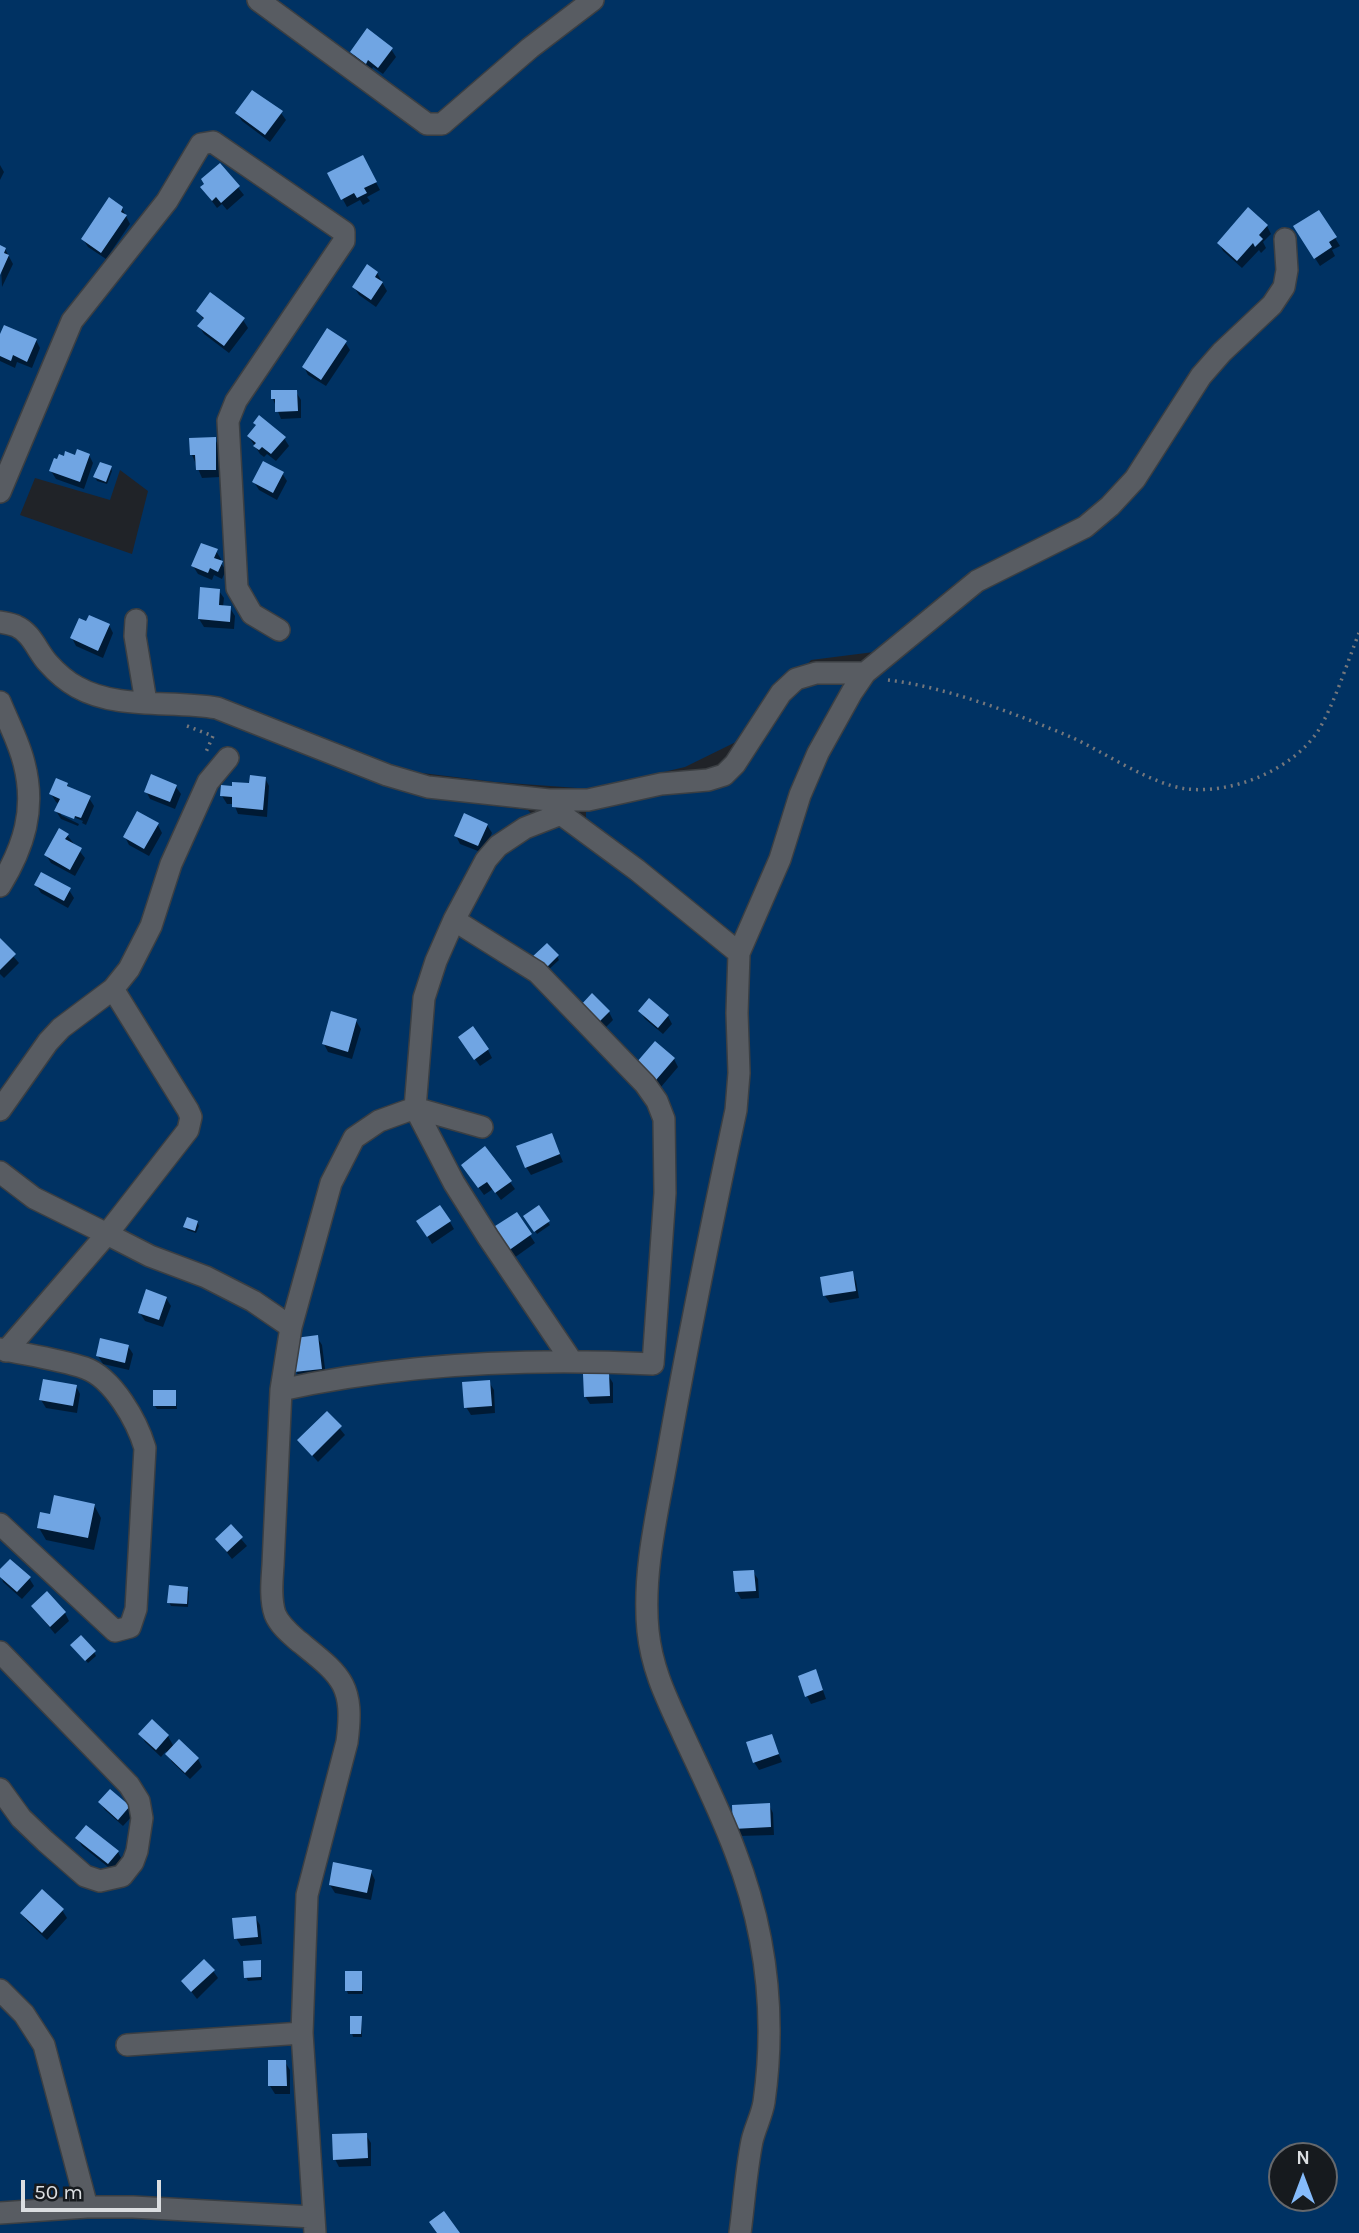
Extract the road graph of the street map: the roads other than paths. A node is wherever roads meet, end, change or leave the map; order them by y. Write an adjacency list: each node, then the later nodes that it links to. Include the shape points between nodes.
1 (258, 0): 2 (street, via 427,124 442,124)
2 (593, 0)
3 (1285, 239): 8 (street, via 1284,287 1272,305 1201,376 1135,479 1110,506 1085,527 977,581)
4 (0, 492): 7 (street, via 72,321 167,201 201,144 213,142 344,232 344,242 236,401 228,421 237,588 252,614)
5 (136, 620): 10 (street)
6 (0, 622): 10 (street, via 17,626 34,641 46,662 78,688 104,698)
7 (279, 631)
8 (863, 676): 12 (street, via 816,673 796,679 781,693 724,775); 15 (street, via 818,753 780,859)
9 (0, 702): 13 (street, via 24,762 29,795 26,831)
10 (146, 702): 12 (street, via 217,708 428,787)
11 (228, 758): 16 (street, via 208,782 170,864 151,926)
12 (555, 807): 14 (street, via 498,846); 15 (street)
13 (0, 886)
14 (454, 920): 17 (street, via 424,998); 24 (street, via 537,972 645,1084 664,1119 665,1193 653,1364)
15 (739, 953): 35 (street, via 736,1111 654,1529 648,1626 655,1670 745,1876 765,1963 768,2065)
16 (113, 989): 18 (street, via 61,1028); 21 (street, via 191,1117 188,1130)
17 (415, 1108): 19 (street); 22 (street, via 379,1121 354,1138 331,1183); 24 (street, via 474,1216)
18 (0, 1110)
19 (482, 1127)
20 (0, 1172): 21 (street, via 34,1198)
21 (107, 1234): 22 (street, via 206,1277); 23 (street)
22 (291, 1327): 25 (street)
23 (3, 1350): 26 (street, via 87,1368 114,1388 141,1434 145,1448 136,1609 130,1626 116,1630)
24 (571, 1360): 25 (street, via 472,1363 335,1378)
25 (281, 1390): 30 (street, via 272,1578 275,1614 286,1630 332,1668 348,1692 350,1717 307,1895)
26 (0, 1524)
27 (0, 1652): 28 (street, via 129,1784 142,1818 133,1861 122,1875 100,1881 85,1877 21,1818)
28 (0, 1789)
29 (0, 1990): 32 (street, via 24,2014 44,2045)
30 (302, 2033): 31 (street); 34 (street)
31 (127, 2045)
32 (87, 2207): 33 (street); 34 (street, via 133,2207)
33 (0, 2213)
34 (314, 2225)
35 (740, 2233)

